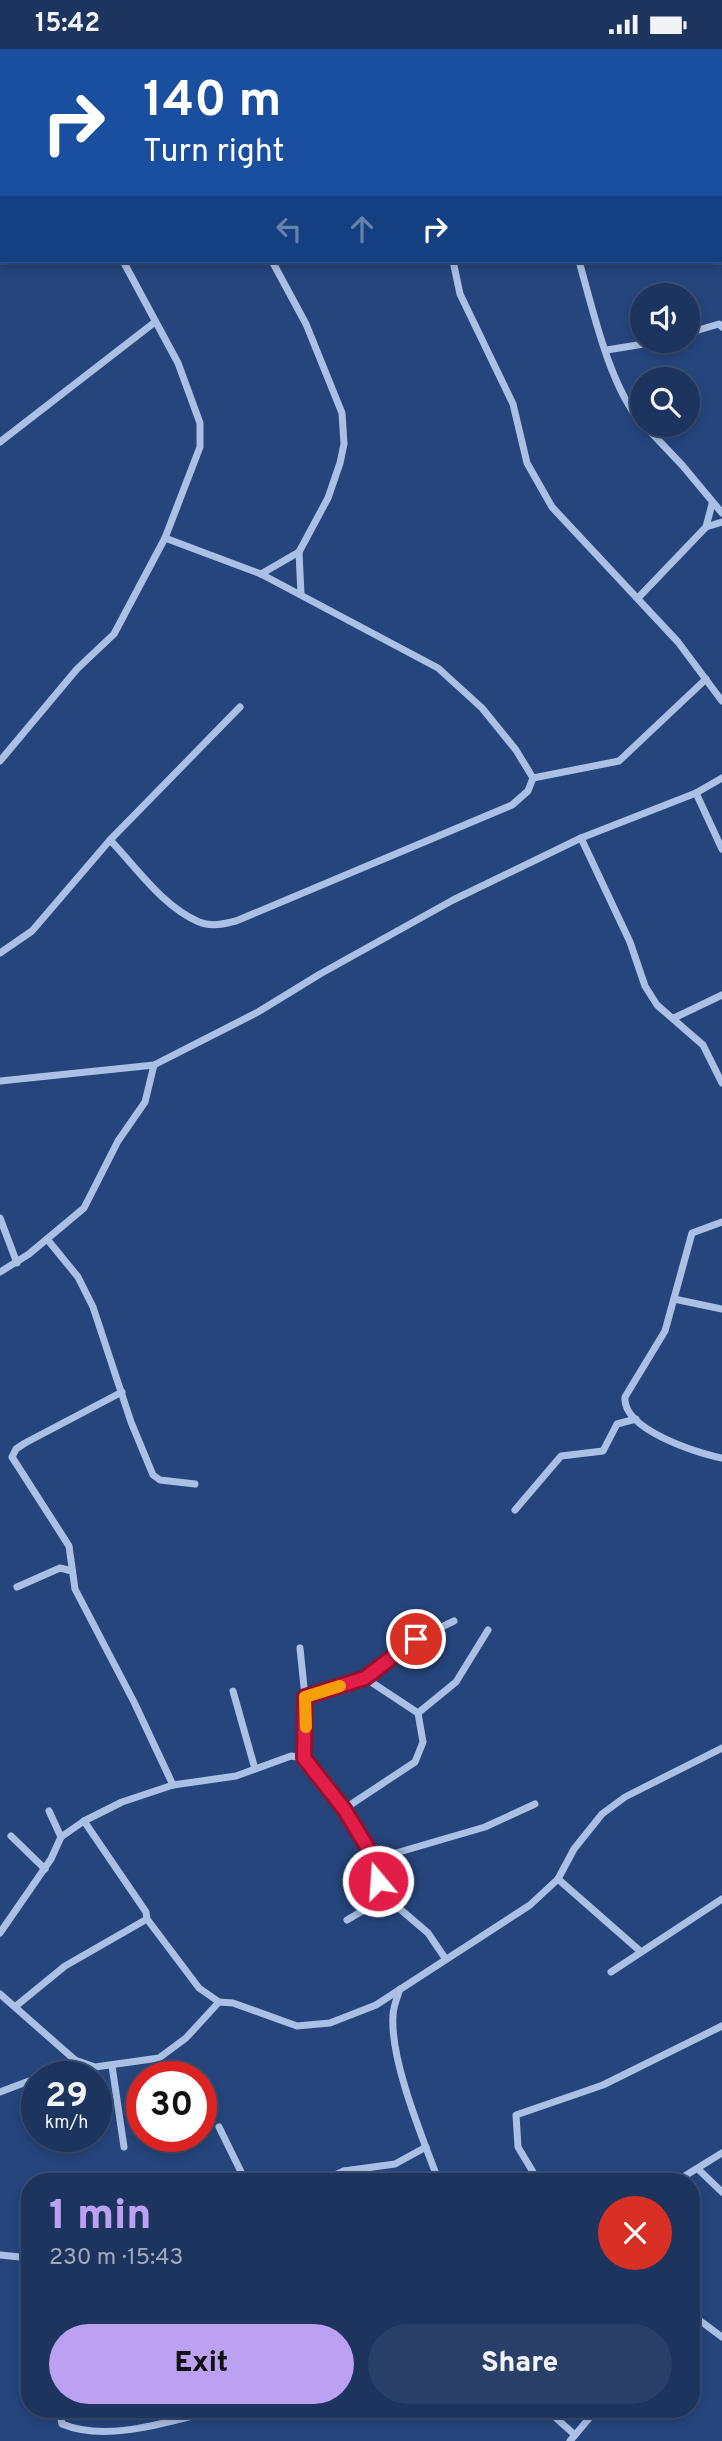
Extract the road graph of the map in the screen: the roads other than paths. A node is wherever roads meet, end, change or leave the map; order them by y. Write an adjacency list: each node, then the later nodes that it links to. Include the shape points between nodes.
1 (124, 263): 5 (street)
2 (273, 263): 18 (street, via 306,324 342,413 340,463 328,498)
3 (453, 263): 21 (street, via 460,294 513,404 527,463 552,507)
4 (580, 263): 9 (street)
5 (155, 323): 12 (street); 17 (street, via 178,363 200,423 200,447)
6 (722, 327): 7 (street)
7 (700, 330)
8 (630, 346): 9 (street)
9 (607, 350): 10 (street)
10 (630, 406)
11 (655, 437): 13 (street)
12 (0, 442)
13 (712, 504): 14 (street); 16 (street)
14 (722, 513)
15 (722, 522): 16 (street)
16 (706, 527): 21 (street)
17 (165, 538): 19 (street); 25 (street, via 114,634 77,669)
18 (299, 552): 19 (street); 20 (street)
19 (261, 574): 20 (street)
20 (301, 594): 26 (street, via 438,668 482,708)
21 (638, 598): 22 (street)
22 (706, 679): 23 (street); 26 (street, via 619,761)
23 (722, 701)
24 (240, 707): 30 (street)
25 (0, 761)
26 (533, 778): 30 (street, via 528,791 512,804 236,921 216,925 199,922 160,895)
27 (722, 779): 28 (street)
28 (696, 793): 29 (street); 31 (street)
29 (581, 838): 34 (street, via 630,942 645,986 656,1005); 35 (street, via 453,900 258,1012)
30 (110, 840): 32 (street, via 32,931)
31 (722, 849)
32 (0, 953)
33 (722, 995): 34 (street)
34 (674, 1018): 37 (street, via 703,1045)
35 (153, 1065): 36 (street); 40 (street, via 145,1102 118,1141 84,1209)
36 (0, 1081)
37 (722, 1083)
38 (0, 1218): 41 (street)
39 (722, 1222): 43 (street, via 692,1233)
40 (47, 1239): 41 (street); 45 (street, via 78,1277 93,1307)
41 (17, 1263): 42 (street)
42 (0, 1272)
43 (674, 1299): 44 (street); 46 (street, via 656,1351 625,1397 626,1411)
44 (722, 1308)
45 (122, 1392): 48 (street, via 153,1475); 50 (street, via 24,1443 12,1457 69,1546)
46 (636, 1419): 47 (street, via 651,1433); 49 (street, via 617,1424 603,1451 561,1456)
47 (722, 1458)
48 (195, 1484)
49 (515, 1510)
50 (72, 1571): 51 (street, via 60,1568); 62 (street, via 86,1614)
51 (17, 1587)
52 (454, 1621): 55 (street, via 404,1645)
53 (488, 1630): 58 (street, via 456,1682)
54 (300, 1648): 57 (street)
55 (365, 1678): 57 (street); 58 (street)
56 (233, 1691): 61 (street)
57 (305, 1697): 60 (street)
58 (418, 1713): 64 (street, via 423,1742 415,1762)
59 (722, 1748): 71 (street, via 625,1797 602,1814 574,1849)
60 (304, 1758): 61 (street, via 290,1756); 64 (street)
61 (255, 1769): 62 (street)
62 (173, 1785): 66 (street, via 121,1802)
63 (535, 1804): 69 (street, via 485,1827)
64 (344, 1809): 69 (street)
65 (49, 1811): 68 (street)
66 (84, 1821): 68 (street); 74 (street)
67 (11, 1836): 70 (street)
68 (61, 1837): 70 (street)
69 (372, 1860): 72 (street)
70 (45, 1869): 76 (street)
71 (558, 1879): 77 (street); 78 (street, via 530,1905)
72 (386, 1897): 75 (street); 78 (street, via 428,1933)
73 (722, 1899): 77 (street)
74 (147, 1919): 82 (street, via 199,1988); 83 (street, via 65,1966)
75 (347, 1920)
76 (0, 1933)
77 (640, 1951): 79 (street, via 634,1960)
78 (445, 1958): 80 (street)
79 (611, 1972)
80 (400, 1989): 82 (street, via 376,2005 330,2023 298,2026); 92 (street, via 393,2015 395,2036 408,2098)
81 (0, 1994): 83 (street)
82 (219, 2002): 87 (street, via 186,2038 159,2058)
83 (16, 2006): 85 (street)
84 (722, 2025): 99 (street, via 603,2085 516,2115 518,2147)
85 (75, 2060): 86 (street)
86 (78, 2061)
87 (112, 2066): 91 (street)
88 (21, 2084): 89 (street)
89 (0, 2092)
90 (219, 2127): 96 (street)
91 (124, 2147)
92 (426, 2147): 95 (street, via 395,2164); 98 (street)
93 (722, 2153): 94 (street)
94 (698, 2169): 100 (street); 101 (street)
95 (344, 2171): 97 (street)
96 (242, 2173)
97 (339, 2173)
98 (436, 2173)
99 (533, 2173)
100 (691, 2173)
101 (722, 2192)
102 (0, 2255): 103 (street)
103 (21, 2259)
104 (700, 2321): 105 (street)
105 (722, 2337)
106 (61, 2418): 107 (street, via 62,2424 79,2435 110,2437)
107 (184, 2418)
108 (554, 2418): 110 (street)
109 (589, 2418): 110 (street)
110 (573, 2438)

